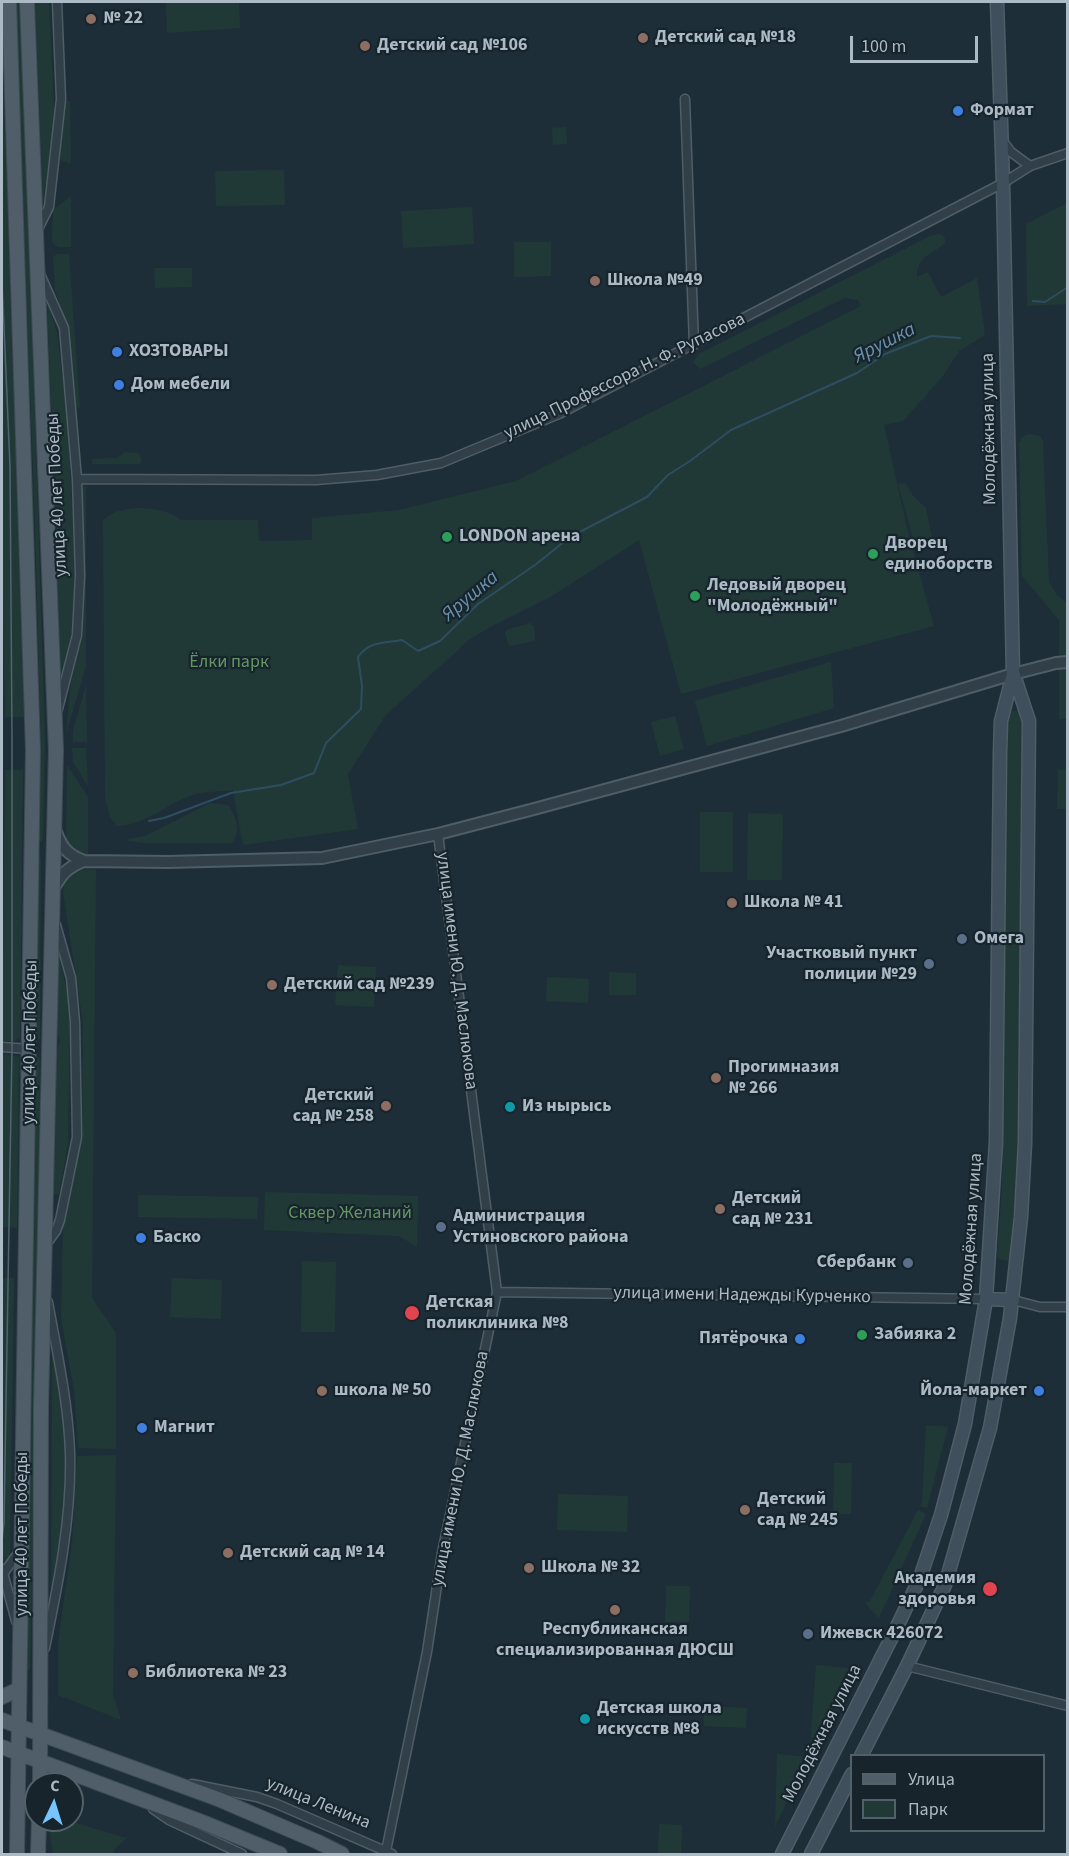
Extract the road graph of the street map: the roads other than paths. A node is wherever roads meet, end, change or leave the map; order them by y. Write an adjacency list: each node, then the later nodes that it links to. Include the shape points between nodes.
1 (9, 2): 19 (main road, улица 40 лет Победы, via 32,726)
2 (27, 2): 10 (main road, улица 40 лет Победы)
3 (57, 2): 10 (street, улица 40 лет Победы, via 61,99 49,207)
4 (997, 2): 6 (main road, Молодёжная улица)
5 (685, 99): 12 (street)
6 (1002, 140): 8 (street); 9 (main road, Молодёжная улица)
7 (1068, 153): 8 (street, улица Профессора Н. Ф. Рупасова)
8 (1030, 166): 9 (street, улица Профессора Н. Ф. Рупасова)
9 (1004, 183): 12 (street, улица Профессора Н. Ф. Рупасова); 15 (main road, Молодёжная улица)
10 (37, 232): 11 (main road, улица 40 лет Победы)
11 (38, 269): 13 (street, улица 40 лет Победы, via 64,328); 16 (main road, улица 40 лет Победы)
12 (694, 345): 13 (street, улица Профессора Н. Ф. Рупасова, via 559,414 441,463 377,475 316,480)
13 (77, 478): 16 (street, улица 40 лет Победы, via 77,635)
14 (1068, 662): 15 (street)
15 (1013, 674): 18 (street, via 841,726); 30 (main road, Молодёжная улица, via 1000,742 996,1142); 31 (main road, Молодёжная улица, via 1029,732 1026,1143)
16 (55, 722): 17 (main road, улица 40 лет Победы)
17 (54, 827): 20 (main road, улица 40 лет Победы); 21 (street, via 61,846 72,857)
18 (438, 834): 21 (street, via 322,858); 29 (street, улица имени Ю. Д. Маслюкова)
19 (31, 850): 20 (main road); 25 (main road, улица 40 лет Победы)
20 (54, 851): 22 (main road, улица 40 лет Победы)
21 (84, 861): 22 (street, via 62,873)
22 (53, 890): 23 (main road, улица 40 лет Победы)
23 (52, 911): 26 (main road, улица 40 лет Победы); 27 (street, улица 40 лет Победы, via 71,978 77,1137 60,1220)
24 (2, 1047): 25 (street)
25 (29, 1049): 26 (main road); 33 (main road, улица 40 лет Победы)
26 (50, 1049): 27 (main road, улица 40 лет Победы)
27 (45, 1246): 28 (main road, улица 40 лет Победы)
28 (44, 1285): 38 (main road, улица 40 лет Победы); 38 (street, улица 40 лет Победы, via 66,1394 70,1453 64,1541)
29 (497, 1292): 30 (street, улица имени Надежды Курченко); 62 (street, улица имени Ю. Д. Маслюкова, via 442,1553)
30 (986, 1299): 31 (main road); 70 (main road, Молодёжная улица, via 965,1424 920,1578)
31 (1013, 1300): 32 (street, via 1040,1307); 36 (main road, Молодёжная улица, via 990,1428 974,1487 945,1585)
32 (1068, 1307)
33 (21, 1549): 34 (street); 35 (main road, улица 40 лет Победы)
34 (2, 1571): 35 (street, улица 40 лет Победы)
35 (20, 1633): 37 (main road, улица 40 лет Победы)
36 (907, 1666): 43 (street); 51 (main road, Молодёжная улица)
37 (19, 1672): 38 (main road); 39 (main road, улица 40 лет Победы)
38 (40, 1672): 40 (main road, улица 40 лет Победы)
39 (19, 1689): 41 (main road); 42 (main road, улица 40 лет Победы)
40 (40, 1690): 42 (main road); 47 (main road, улица 40 лет Победы)
41 (2, 1697)
42 (19, 1703): 44 (main road); 46 (main road, улица 40 лет Победы)
43 (1068, 1706)
44 (2, 1714)
45 (2, 1720): 46 (main road, улица Ленина)
46 (18, 1726): 47 (main road, улица Ленина); 49 (main road, улица 40 лет Победы)
47 (40, 1733): 50 (main road, улица Ленина); 52 (main road, улица 40 лет Победы)
48 (2, 1747): 49 (main road)
49 (18, 1753): 52 (main road); 58 (main road, улица 40 лет Победы)
50 (94, 1753): 54 (main road, улица Ленина); 55 (main road)
51 (862, 1754)
52 (40, 1761): 53 (main road, улица 40 лет Победы); 55 (main road)
53 (40, 1772)
54 (159, 1777): 62 (street, улица Ленина, via 257,1797); 69 (main road, улица Ленина)
55 (85, 1778): 57 (main road)
56 (850, 1778): 71 (main road)
57 (138, 1798): 67 (street, via 169,1820); 68 (main road)
58 (17, 1822): 59 (main road); 63 (street, улица 40 лет Победы); 64 (main road, улица 40 лет Победы)
59 (24, 1822)
60 (39, 1832): 65 (main road)
61 (41, 1832): 66 (street)
62 (388, 1853)
63 (11, 1854)
64 (17, 1854)
65 (38, 1854)
66 (44, 1854)
67 (242, 1854)
68 (280, 1854)
69 (342, 1854)
70 (782, 1854)
71 (811, 1854)

